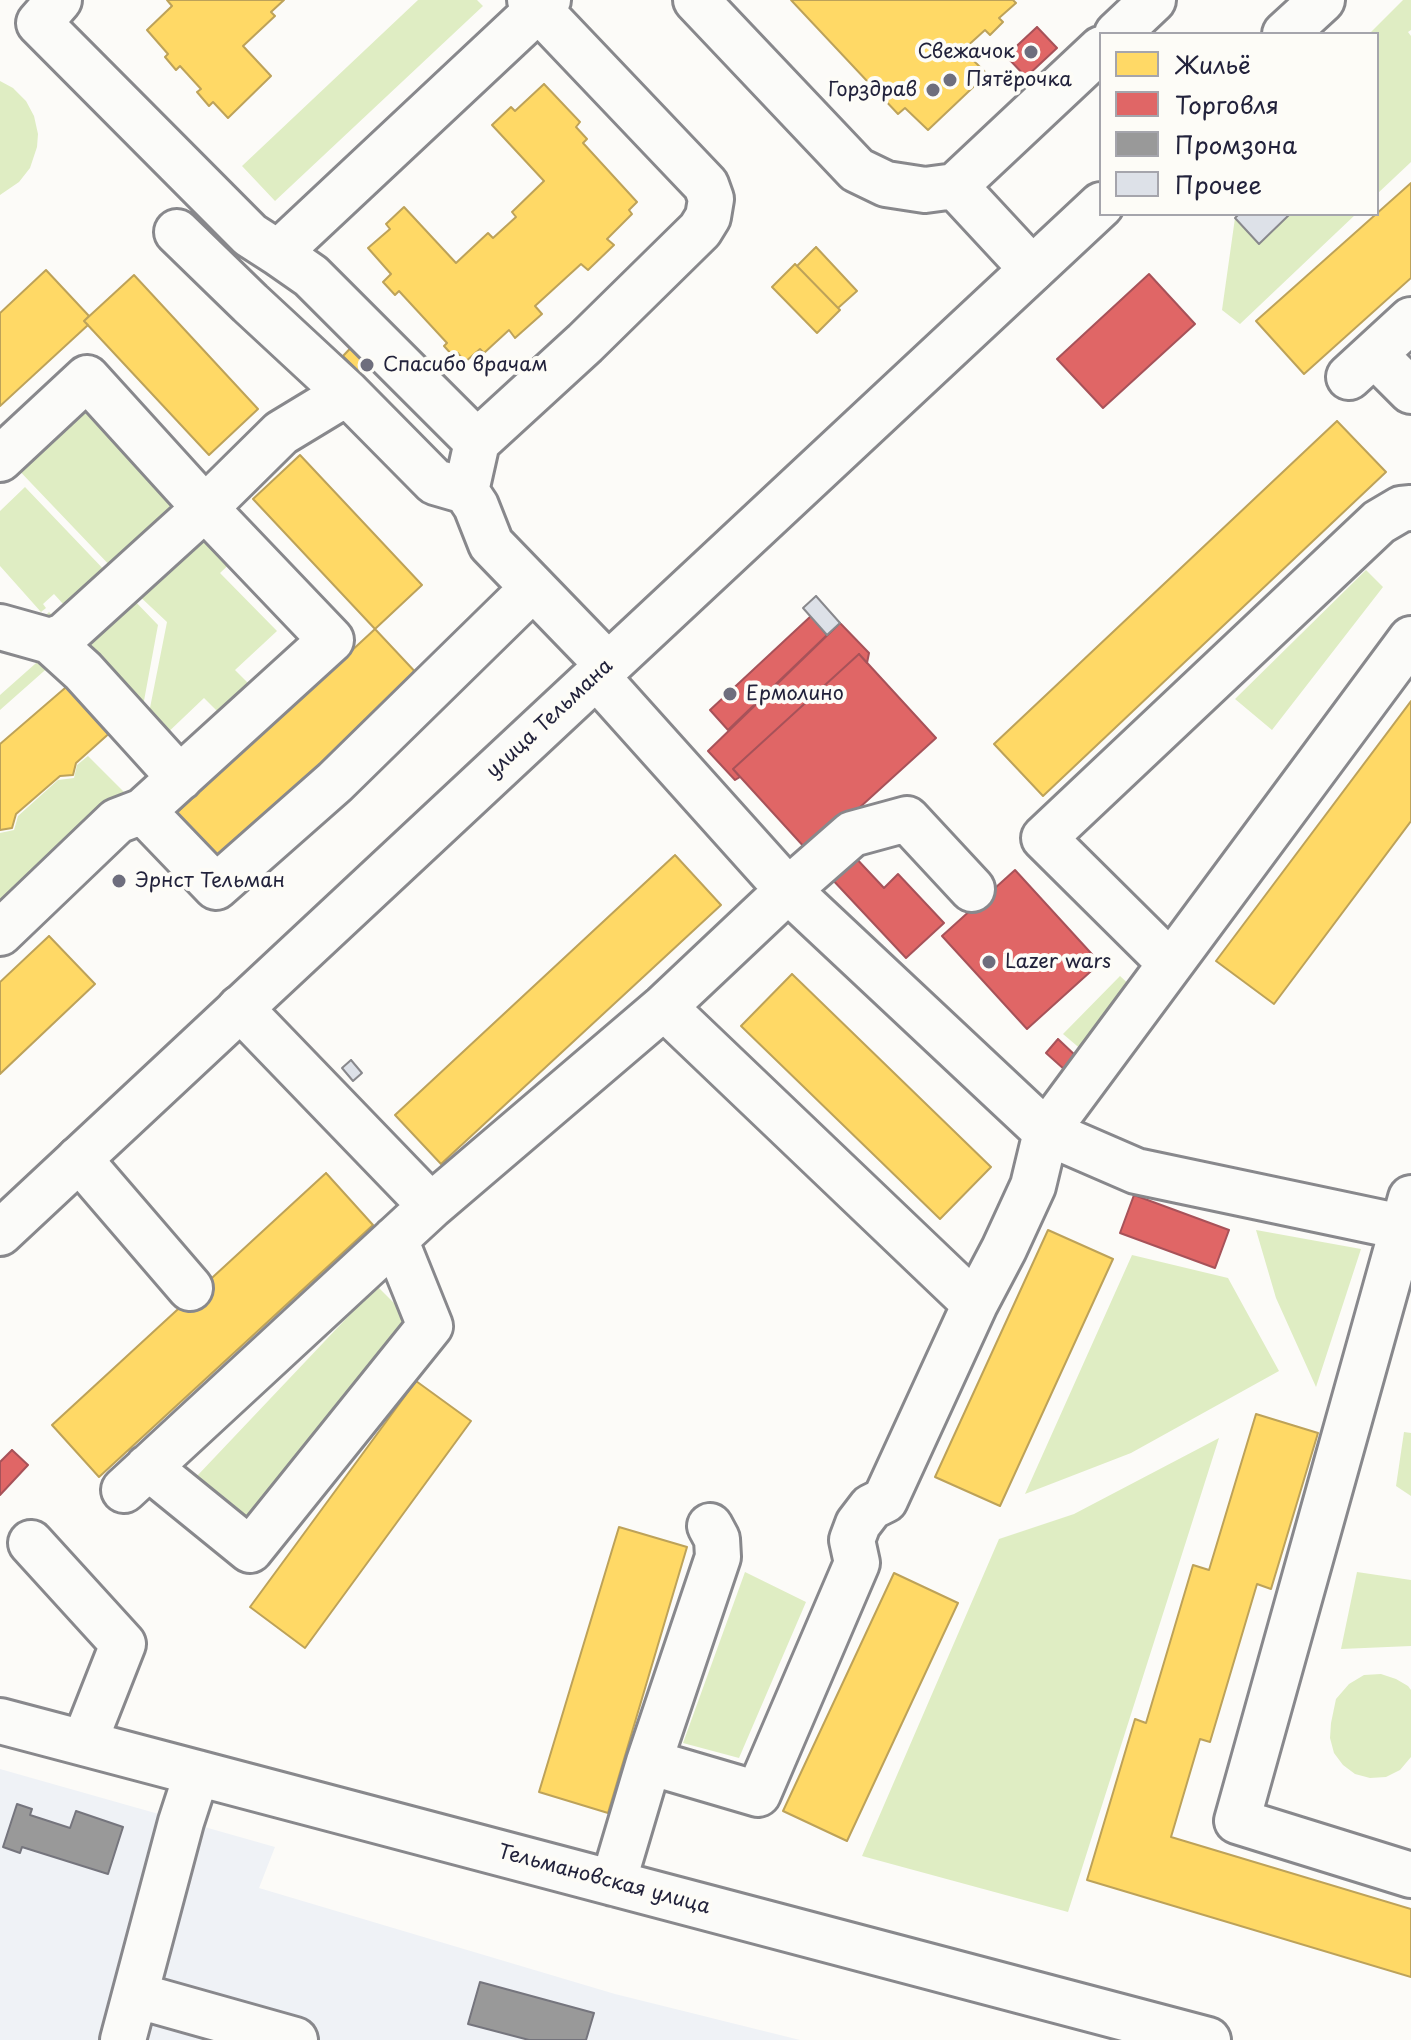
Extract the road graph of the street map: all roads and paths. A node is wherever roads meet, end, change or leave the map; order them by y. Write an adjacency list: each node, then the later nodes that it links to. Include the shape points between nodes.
1 (59, 0): 12 (main road, via 39,23 250,235)
2 (696, 0): 9 (main road, via 857,170 886,184 925,190)
3 (1153, 0): 6 (main road)
4 (1322, 0): 7 (main road)
5 (539, 3): 12 (main road); 17 (main road, via 706,185 711,199 700,230)
6 (1119, 32)
7 (1287, 32)
8 (1099, 51): 9 (main road)
9 (955, 186): 13 (main road)
10 (1099, 207): 13 (main road, улица Тельмана)
11 (177, 232): 16 (main road)
12 (278, 253): 17 (main road, via 311,276)
13 (1032, 269): 26 (main road, улица Тельмана)
14 (1411, 320): 15 (main road, via 1362,366)
15 (1411, 391)
16 (347, 393): 19 (main road, via 435,482); 20 (main road, via 281,433)
17 (477, 442): 19 (main road)
18 (0, 459): 20 (main road, via 87,378)
19 (466, 491): 22 (main road, via 491,544)
20 (205, 508): 25 (main road, via 64,636); 27 (main road, via 331,640)
21 (1411, 508): 32 (main road, via 1379,522 1044,838)
22 (533, 588): 26 (main road); 28 (main road, via 335,782 216,887)
23 (0, 627): 25 (main road)
24 (1411, 639): 32 (main road)
25 (50, 641): 27 (main road)
26 (602, 670): 30 (main road); 34 (main road, улица Тельмана)
27 (180, 778): 28 (main road)
28 (143, 811): 31 (main road, via 117,821)
29 (972, 889): 30 (main road, via 907,819 852,834)
30 (788, 890): 33 (main road); 35 (main road)
31 (0, 933)
32 (1170, 963): 35 (main road)
33 (664, 1007): 37 (main road); 42 (main road)
34 (240, 1008): 36 (main road, улица Тельмана); 37 (main road)
35 (1046, 1132): 38 (main road, via 1136,1171); 42 (main road, via 1033,1186)
36 (79, 1159): 39 (main road, улица Тельмана); 41 (main road)
37 (431, 1206): 40 (main road)
38 (1408, 1218): 49 (main road, via 1237,1821)
39 (0, 1233)
40 (395, 1239): 40 (main road, via 136,1479 250,1550 430,1326)
41 (190, 1288)
42 (975, 1304): 47 (main road, via 885,1500 871,1507 858,1524 852,1540 857,1563 758,1794)
43 (710, 1526): 47 (main road, via 718,1557)
44 (31, 1543): 46 (main road, via 123,1644)
45 (0, 1721): 46 (main road, Тельмановская улица)
46 (84, 1743): 48 (main road, Тельмановская улица)
47 (649, 1762): 50 (main road)
48 (197, 1773): 50 (main road, Тельмановская улица); 51 (main road)
49 (1411, 1875)
50 (613, 1883): 54 (main road, Тельмановская улица)
51 (135, 1995): 52 (main road); 53 (main road)
52 (123, 2040)
53 (295, 2040)
54 (1208, 2040)

